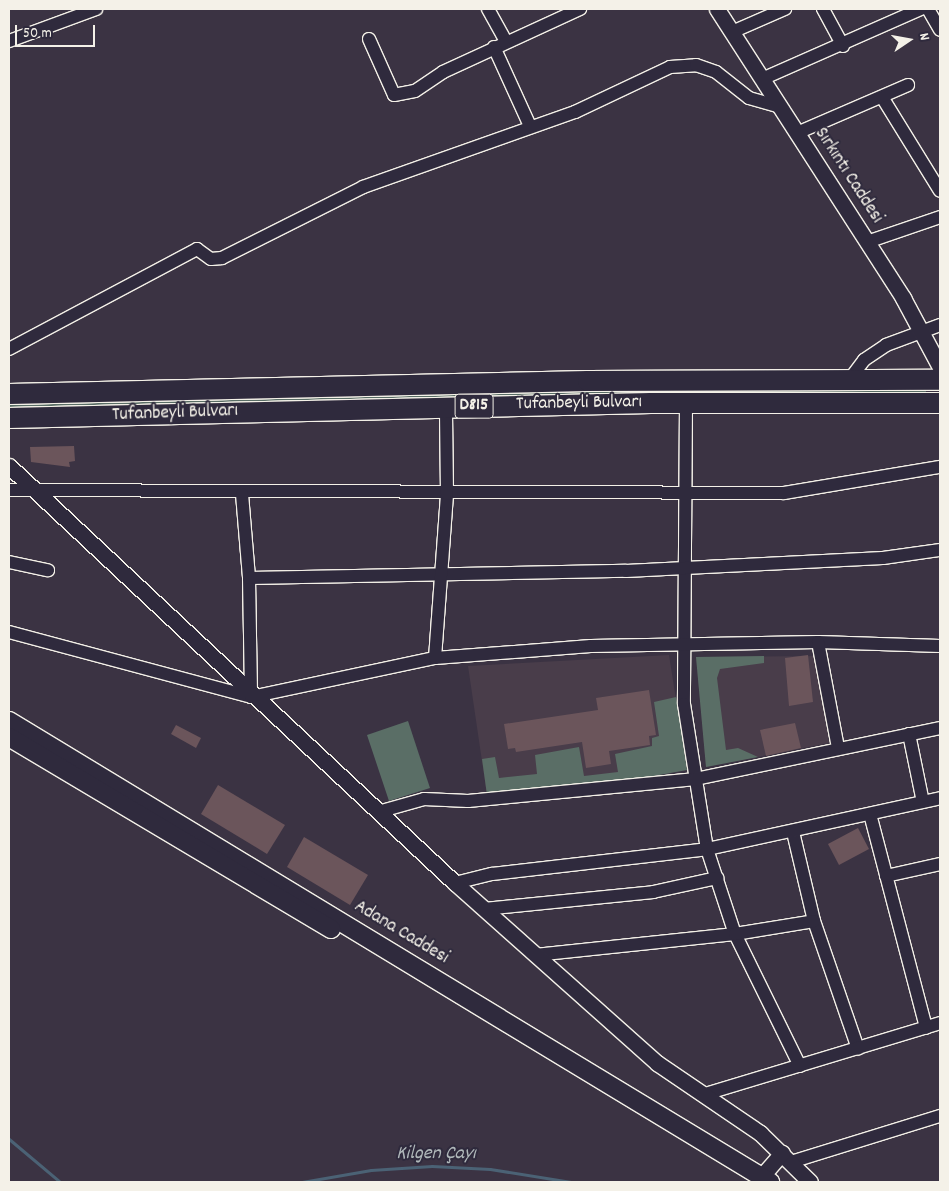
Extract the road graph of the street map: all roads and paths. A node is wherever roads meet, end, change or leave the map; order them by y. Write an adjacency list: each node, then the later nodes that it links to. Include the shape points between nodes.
1 (96, 9): 13 (street)
2 (488, 9): 14 (street)
3 (580, 9): 14 (street)
4 (717, 9): 11 (street, Sırkıntı Caddesi)
5 (785, 9): 11 (street)
6 (824, 9): 15 (street)
7 (921, 9): 9 (street)
8 (928, 9): 10 (street)
9 (899, 14): 15 (street)
10 (940, 30)
11 (732, 32): 16 (street, Sırkıntı Caddesi)
12 (369, 39): 14 (street, via 394,95 415,91 443,72)
13 (9, 41)
14 (500, 44): 20 (street)
15 (843, 46): 16 (street)
16 (762, 79): 19 (street, Sırkıntı Caddesi)
17 (908, 84): 18 (street)
18 (882, 97): 21 (street); 22 (street)
19 (780, 107): 20 (street, via 749,98 716,72 696,65 670,67 576,112); 21 (street, Sırkıntı Caddesi)
20 (530, 126): 27 (street, via 339,198 222,258 211,259 197,249)
21 (797, 133): 24 (street, Sırkıntı Caddesi)
22 (940, 191)
23 (940, 217): 24 (street)
24 (866, 242): 26 (street, Sırkıntı Caddesi)
25 (940, 325): 26 (street)
26 (921, 332): 28 (street, Sırkıntı Caddesi); 29 (street, via 874,353)
27 (9, 350)
28 (940, 367)
29 (849, 380): 30 (highway, Tufanbeyli Bulvarı / D815); 31 (highway, Tufanbeyli Bulvarı / D815, via 579,381)
30 (940, 380)
31 (9, 394)
32 (686, 403): 33 (highway, Tufanbeyli Bulvarı / D815); 34 (highway, Tufanbeyli Bulvarı / D815); 40 (street)
33 (940, 403)
34 (446, 407): 35 (highway, Tufanbeyli Bulvarı / D815); 42 (street)
35 (10, 419)
36 (9, 466): 39 (street)
37 (940, 467): 40 (street, via 784,493)
38 (9, 490): 39 (street)
39 (37, 492): 41 (street); 54 (street, via 159,604)
40 (684, 493): 42 (street); 45 (street)
41 (242, 494): 42 (street); 48 (street)
42 (447, 494): 47 (street)
43 (940, 550): 45 (street, via 883,558)
44 (9, 562): 46 (street)
45 (687, 568): 47 (street); 51 (street)
46 (48, 570)
47 (442, 574): 48 (street); 53 (street)
48 (249, 578): 54 (street)
49 (9, 632): 54 (street)
50 (818, 642): 51 (street); 52 (street); 59 (street)
51 (685, 644): 53 (street); 60 (street, via 684,704)
52 (940, 646)
53 (435, 658): 54 (street)
54 (251, 697): 63 (street)
55 (9, 720): 82 (main road, Adana Caddesi)
56 (940, 728): 57 (street)
57 (909, 734): 59 (street); 62 (street)
58 (9, 738): 82 (main road)
59 (838, 748): 60 (street)
60 (696, 779): 63 (street, via 468,801 424,799); 66 (street)
61 (940, 798): 62 (street)
62 (923, 802): 64 (street)
63 (378, 812): 70 (street)
64 (870, 814): 65 (street); 68 (street)
65 (793, 832): 66 (street); 72 (street)
66 (707, 849): 69 (street); 70 (street, via 492,874)
67 (940, 864): 68 (street)
68 (886, 876): 76 (street)
69 (717, 878): 71 (street, via 653,892); 73 (street)
70 (455, 883): 71 (street)
71 (484, 909): 74 (street)
72 (814, 920): 73 (street); 77 (street)
73 (735, 934): 74 (street); 78 (street)
74 (535, 955): 79 (street, via 657,1063)
75 (940, 1023): 76 (street)
76 (926, 1028): 77 (street)
77 (858, 1049): 78 (street)
78 (800, 1066): 79 (street)
79 (702, 1095): 81 (street)
80 (940, 1116): 81 (street)
81 (786, 1158): 82 (street); 83 (street)
82 (761, 1180)
83 (810, 1182)

